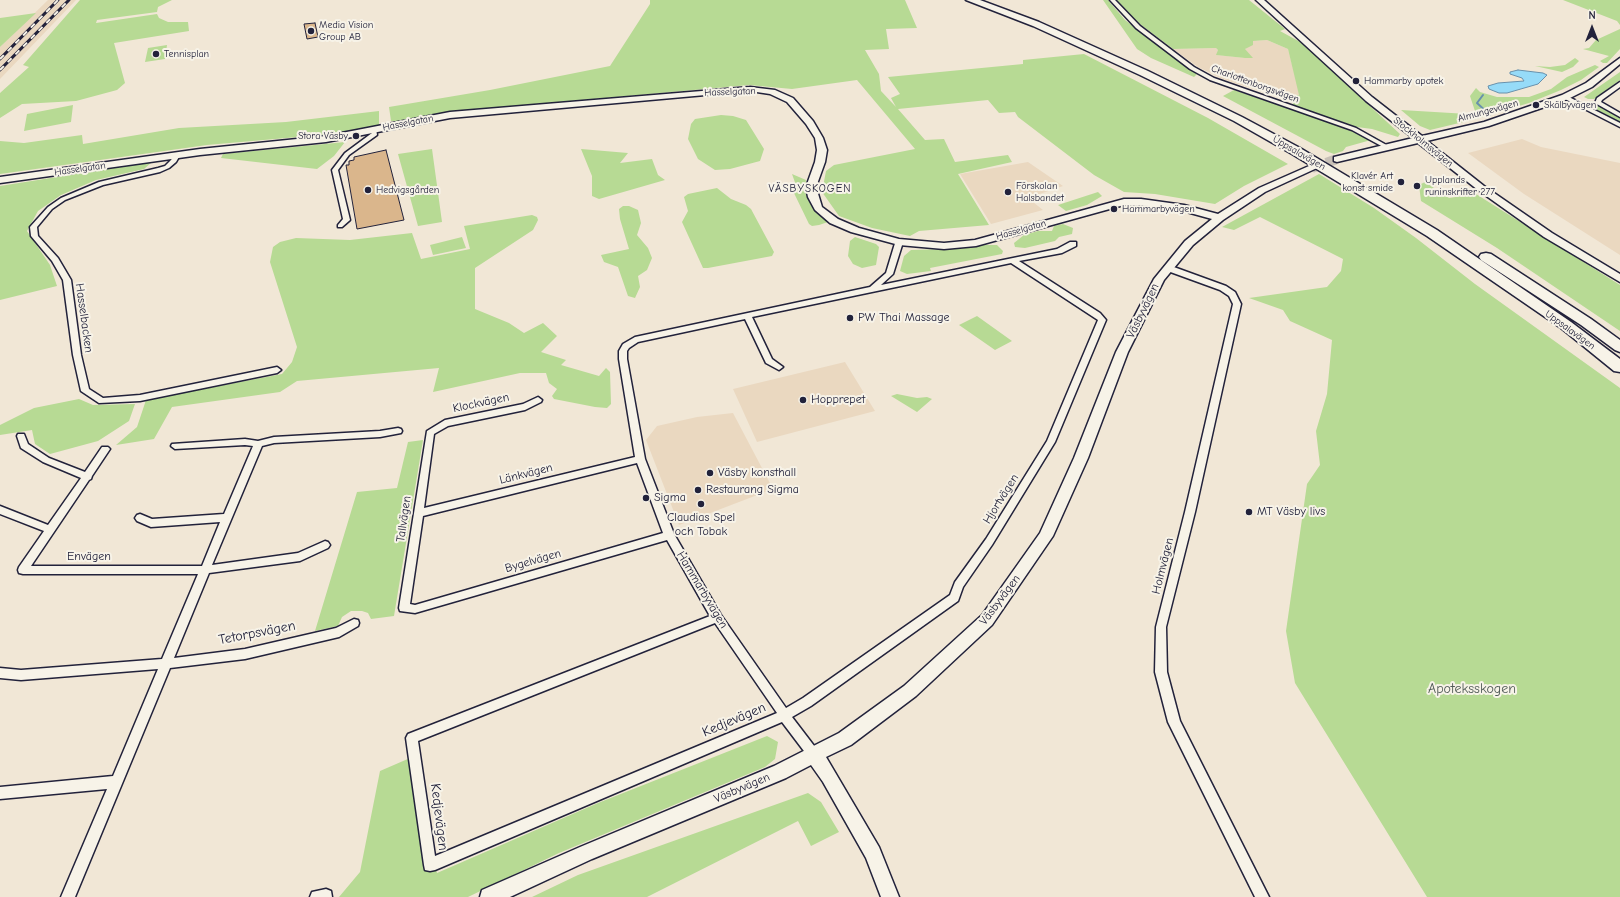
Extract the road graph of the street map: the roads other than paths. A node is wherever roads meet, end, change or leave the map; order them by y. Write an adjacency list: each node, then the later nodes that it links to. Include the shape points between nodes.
1 (971, 0): 28 (highway, Uppsalavägen, via 1036,24 1144,73 1296,151 1432,233 1566,326)
2 (992, 0): 26 (highway, Uppsalavägen, via 1157,69 1258,121 1395,198 1586,322)
3 (1112, 0): 12 (street, Charlottenborgsvägen, via 1138,27 1192,68 1212,79 1354,129)
4 (1260, 0): 11 (street, Stockholmsvägen, via 1369,99)
5 (1620, 60): 7 (street, Almungevägen, via 1590,85)
6 (1620, 84): 8 (street, via 1599,99 1598,103)
7 (1564, 97): 9 (street); 11 (street, Almungevägen, via 1486,124)
8 (1620, 115)
9 (1620, 125)
10 (374, 130): 13 (street, Hasselgatan, via 326,140 253,145); 18 (street, Hasselgatan, via 374,134 347,154 336,170 347,220); 19 (street, Hasselgatan, via 450,116 736,89 772,92 798,106 819,138 822,150 811,187 818,208 834,221 855,230)
11 (1420, 140): 12 (street); 23 (street, Stockholmsvägen, via 1481,188 1548,235)
12 (1387, 147): 14 (street)
13 (177, 155): 16 (street, Hasselgatan); 29 (street, Hasselbacken, via 174,161 160,170 101,183 63,199 50,208 33,227 35,236 55,260 67,280 77,355 85,391 102,401 140,398)
14 (1337, 160)
15 (1312, 168): 17 (street, Väsbyvägen, via 1262,190)
16 (0, 180)
17 (1219, 218): 19 (street, Hasselgatan, via 1161,203 1124,202 976,243 944,246); 22 (street, Väsbyvägen, via 1189,243)
18 (340, 226)
19 (899, 242): 24 (street, Hammarbyvägen, via 890,274)
20 (1073, 244): 21 (street, Hammarbyvägen, via 1059,251)
21 (1013, 261): 24 (street, Hammarbyvägen); 52 (street, Hjortvägen, via 1097,314 1102,320 1051,442 959,585 954,598)
22 (1168, 268): 53 (street, Väsbyvägen, via 1159,279 1122,352 1082,458 1046,536 987,620 910,690 845,739); 59 (street, Holmvägen, via 1223,288 1236,298 1237,304 1161,627 1161,672 1174,722)
23 (1620, 279)
24 (873, 289): 25 (street, Hammarbyvägen)
25 (747, 315): 27 (street, via 769,361); 37 (street, Hammarbyvägen, via 635,340 626,346 623,359)
26 (1620, 347)
27 (779, 367)
28 (1620, 367)
29 (277, 370)
30 (538, 400): 32 (street, Klockvägen, via 525,406 445,423)
31 (398, 431): 34 (street, via 274,440)
32 (430, 433): 40 (street, Tallvägen)
33 (21, 436): 38 (street, via 24,446 46,460)
34 (258, 444): 35 (street, via 245,442); 42 (street)
35 (175, 446)
36 (105, 449): 38 (street, Envägen)
37 (640, 459): 40 (street, Länkvägen); 44 (street, Hammarbyvägen)
38 (88, 477): 43 (street, Envägen)
39 (0, 510): 43 (street)
40 (418, 513): 47 (street, Tallvägen)
41 (140, 518): 42 (street, via 151,523)
42 (226, 518): 46 (street)
43 (51, 530): 46 (street, Envägen, via 23,570)
44 (669, 534): 47 (street, Bygelvägen, via 415,609); 48 (street, Hammarbyvägen)
45 (325, 545): 46 (street, via 300,557)
46 (203, 570): 50 (street)
47 (404, 608)
48 (717, 618): 52 (street, Hammarbyvägen); 52 (street, Kedjevägen, via 412,738 430,865)
49 (354, 623): 50 (street, Tetorpsvägen, via 339,632 245,654)
50 (164, 664): 51 (street, Tetorpsvägen, via 21,675); 54 (street)
51 (0, 673)
52 (785, 715): 53 (street, Hammarbyvägen)
53 (814, 755): 57 (street, Väsbyvägen); 58 (street, Hammarbyvägen, via 829,776 873,853)
54 (115, 782): 55 (street); 56 (street)
55 (0, 793)
56 (68, 897)
57 (489, 897)
58 (890, 897)
59 (1262, 897)

